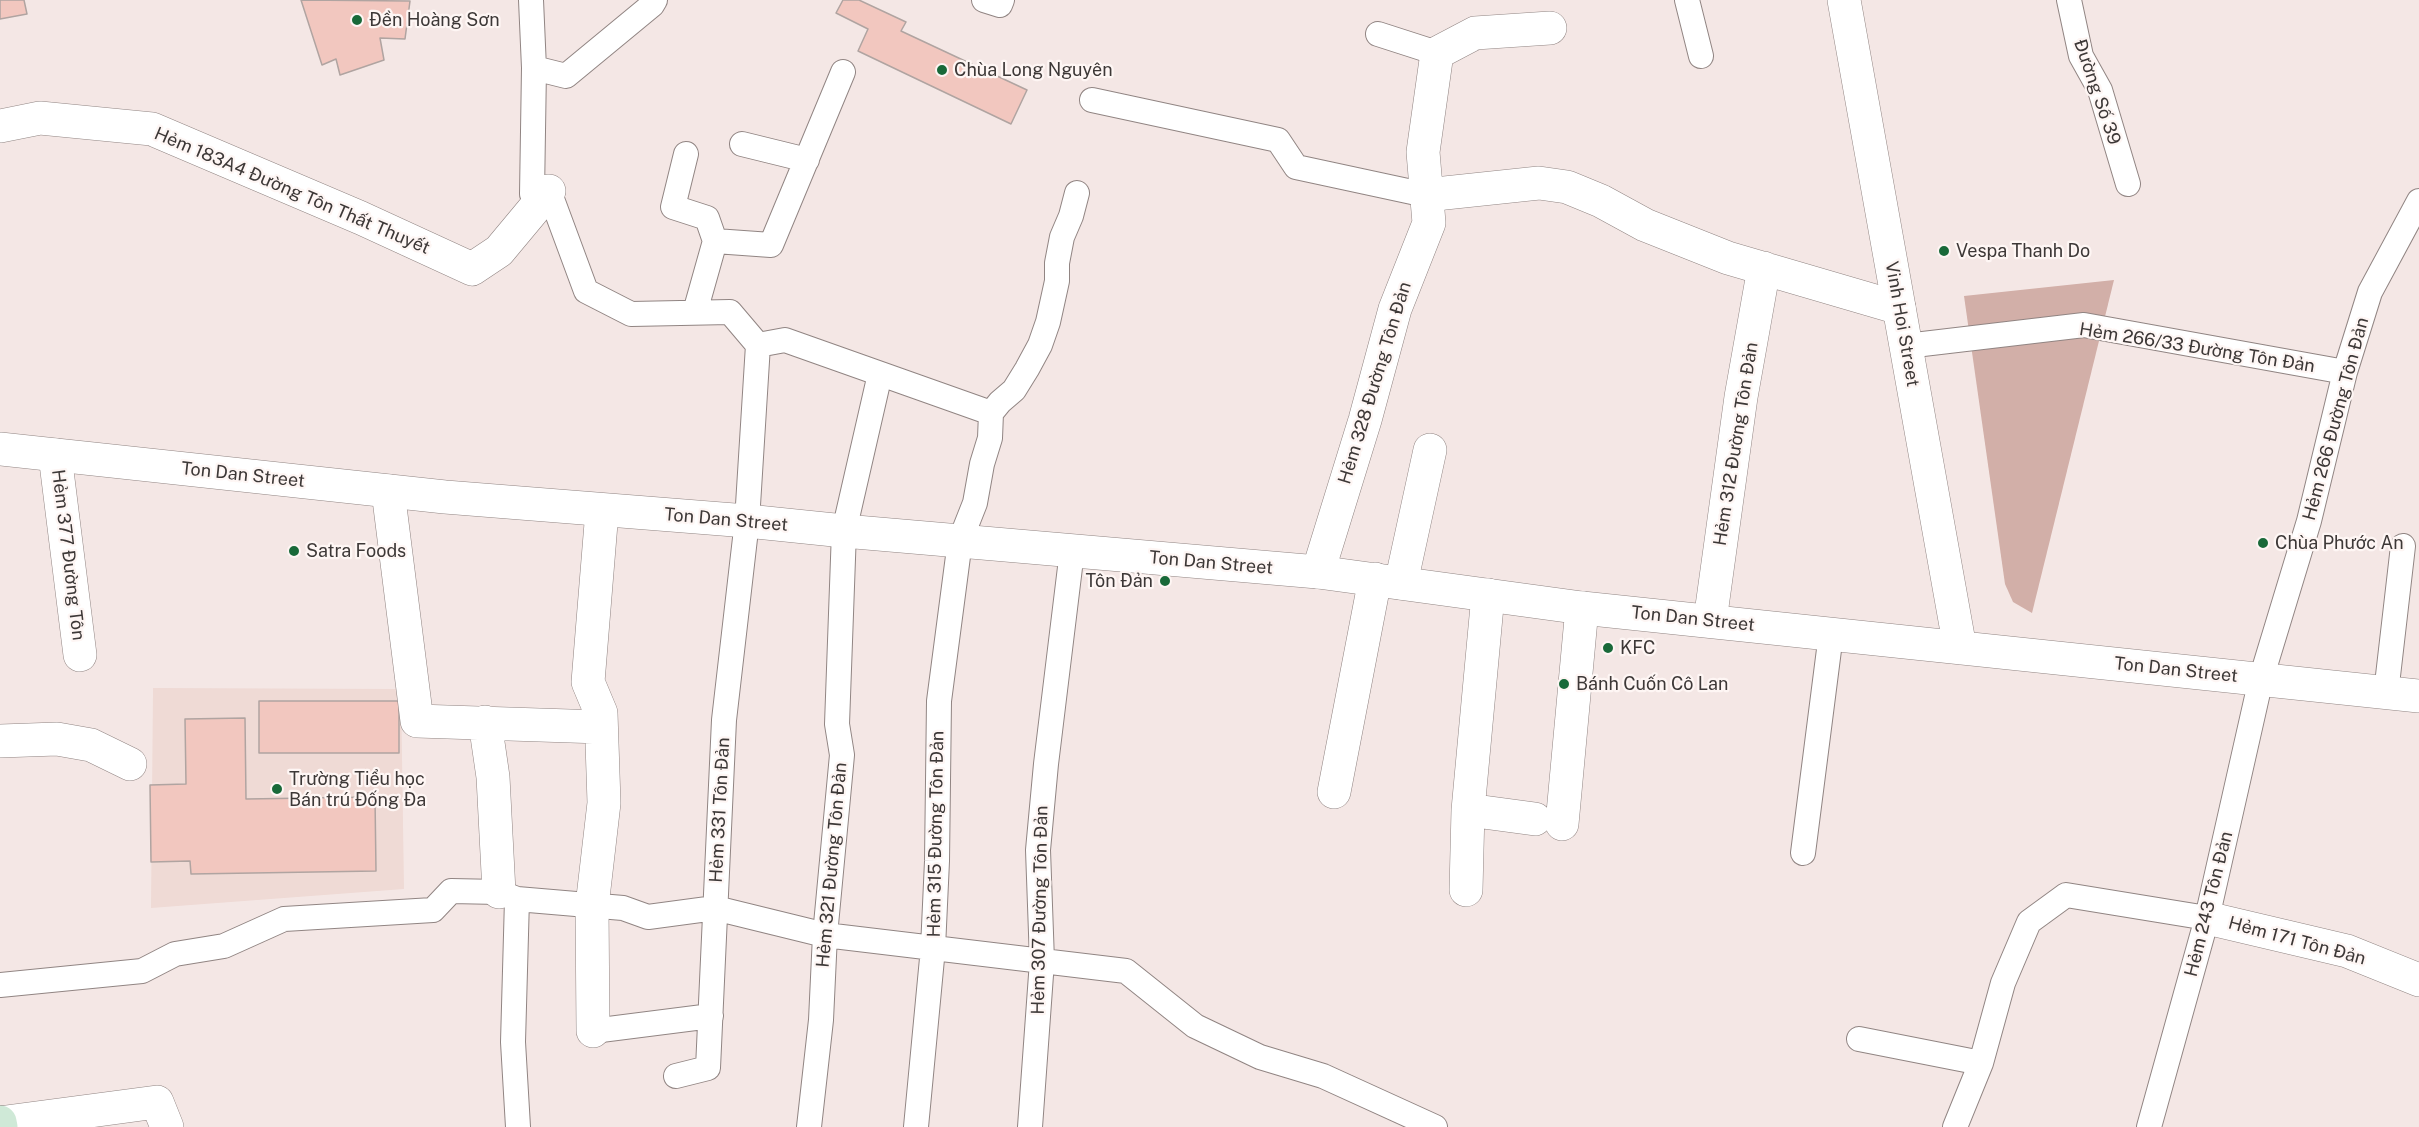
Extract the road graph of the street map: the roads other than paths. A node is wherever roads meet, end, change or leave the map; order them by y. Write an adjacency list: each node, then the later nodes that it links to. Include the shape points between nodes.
1 (531, 0): 10 (lane)
2 (655, 0): 10 (lane, via 566,76)
3 (1687, 0): 9 (lane)
4 (1844, 0): 24 (street, Vinh Hoi Street)
5 (2069, 0): 17 (lane, Đường Số 39, via 2081,56 2100,90)
6 (1550, 28): 8 (street, via 1475,33)
7 (1378, 34): 8 (lane)
8 (1437, 53): 20 (street, Hẻm 328 Đường Tôn Đản, via 1423,152)
9 (1701, 56)
10 (534, 68): 18 (lane, via 532,194)
11 (843, 72): 16 (lane)
12 (1092, 100): 20 (lane, via 1278,140 1296,167)
13 (0, 126): 18 (street, Hẻm 183A4 Đường Tôn Thất Thuyết, via 40,118 152,129 472,269 499,251)
14 (742, 144): 16 (lane)
15 (686, 154): 22 (lane, via 673,207 707,218)
16 (807, 160): 22 (lane, via 771,246)
17 (2128, 184)
18 (549, 191): 25 (lane, via 586,291 631,314)
19 (1077, 193): 30 (lane, via 1062,237 1053,305 1040,345 1014,390)
20 (1426, 195): 23 (street, via 1539,183 1567,187 1663,233); 41 (street, Hẻm 328 Đường Tôn Đản, via 1429,223 1395,309)
21 (2419, 201): 28 (lane, Hẻm 266 Đường Tôn Đản, via 2370,292)
22 (715, 241): 25 (lane)
23 (1764, 268): 24 (street); 45 (street, Hẻm 312 Đường Tôn Đản, via 1741,397)
24 (1899, 308): 27 (street, Vinh Hoi Street)
25 (695, 312): 26 (lane, via 730,312)
26 (758, 345): 29 (lane, via 785,340); 36 (lane, Hẻm 331 Tôn Đản)
27 (1906, 346): 28 (lane, Hẻm 266/33 Đường Tôn Đản, via 2084,325); 47 (street, Vinh Hoi Street)
28 (2345, 372): 49 (lane, Hẻm 266 Đường Tôn Đản, via 2309,521)
29 (880, 374): 30 (lane); 37 (lane, Hẻm 321 Đường Tôn Đản)
30 (991, 413): 38 (lane, Hẻm 315 Đường Tôn Đản, via 990,438 975,503)
31 (0, 449): 33 (street, Ton Dan Street)
32 (1430, 450): 42 (street)
33 (56, 455): 34 (street, Ton Dan Street); 48 (street, Hẻm 377 Đường Tôn)
34 (388, 491): 35 (street, Ton Dan Street); 52 (street, via 417,721)
35 (603, 511): 36 (street, Ton Dan Street); 53 (street, via 588,682 601,713)
36 (747, 521): 37 (street, Ton Dan Street); 62 (lane, Hẻm 331 Tôn Đản, via 724,720)
37 (844, 531): 38 (street, Ton Dan Street); 64 (lane, Hẻm 321 Đường Tôn Đản, via 837,724 842,755)
38 (960, 541): 40 (street, Ton Dan Street); 65 (lane, Hẻm 315 Đường Tôn Đản, via 939,701)
39 (2403, 546): 50 (lane)
40 (1072, 551): 41 (street, Ton Dan Street); 66 (lane, Hẻm 307 Đường Tôn Đản, via 1038,850)
41 (1318, 572): 42 (street, Ton Dan Street)
42 (1388, 581): 43 (street, Ton Dan Street); 56 (street)
43 (1488, 595): 44 (street, Ton Dan Street); 57 (street)
44 (1582, 608): 45 (street, Ton Dan Street); 57 (street, via 1549,821)
45 (1710, 621): 46 (street, Ton Dan Street)
46 (1831, 634): 47 (street, Ton Dan Street); 58 (lane)
47 (1960, 648): 49 (street, Ton Dan Street)
48 (80, 655)
49 (2261, 679): 50 (street, Ton Dan Street); 63 (lane, Hẻm 243 Tôn Đản)
50 (2386, 693): 51 (street, Ton Dan Street)
51 (2419, 696)
52 (485, 722): 53 (street); 60 (street)
53 (601, 727): 61 (street, via 604,803)
54 (0, 741): 55 (street, via 57,739 91,745)
55 (130, 764)
56 (1334, 792)
57 (1468, 810): 59 (street)
58 (1803, 853)
59 (1466, 890)
60 (508, 895): 61 (lane); 68 (lane, via 451,891 434,910 284,919 224,946 175,954 142,970); 76 (lane)
61 (592, 906): 62 (lane, via 623,908 648,917); 70 (street)
62 (715, 908): 64 (lane); 69 (lane, Hẻm 331 Tôn Đản)
63 (2207, 918): 67 (street, Hẻm 171 Tôn Đản, via 2347,951); 72 (lane, via 2066,895 2029,922 2003,982); 82 (lane, Hẻm 243 Tôn Đản)
64 (825, 936): 65 (lane); 77 (lane, Hẻm 321 Đường Tôn Đản, via 821,1020)
65 (933, 948): 66 (lane); 78 (lane, Hẻm 315 Đường Tôn Đản)
66 (1041, 961): 79 (lane, Hẻm 307 Đường Tôn Đản); 80 (lane, via 1126,971 1195,1026 1260,1058 1323,1076)
67 (2419, 980)
68 (0, 985)
69 (711, 1016): 70 (lane); 73 (lane, Hẻm 331 Tôn Đản, via 708,1068)
70 (593, 1031)
71 (1859, 1039): 72 (lane)
72 (1982, 1063): 81 (lane)
73 (676, 1076)
74 (0, 1124): 75 (street, via 157,1102)
75 (167, 1127)
76 (518, 1127)
77 (809, 1127)
78 (916, 1127)
79 (1030, 1127)
80 (1435, 1127)
81 (1955, 1127)
82 (2149, 1127)

